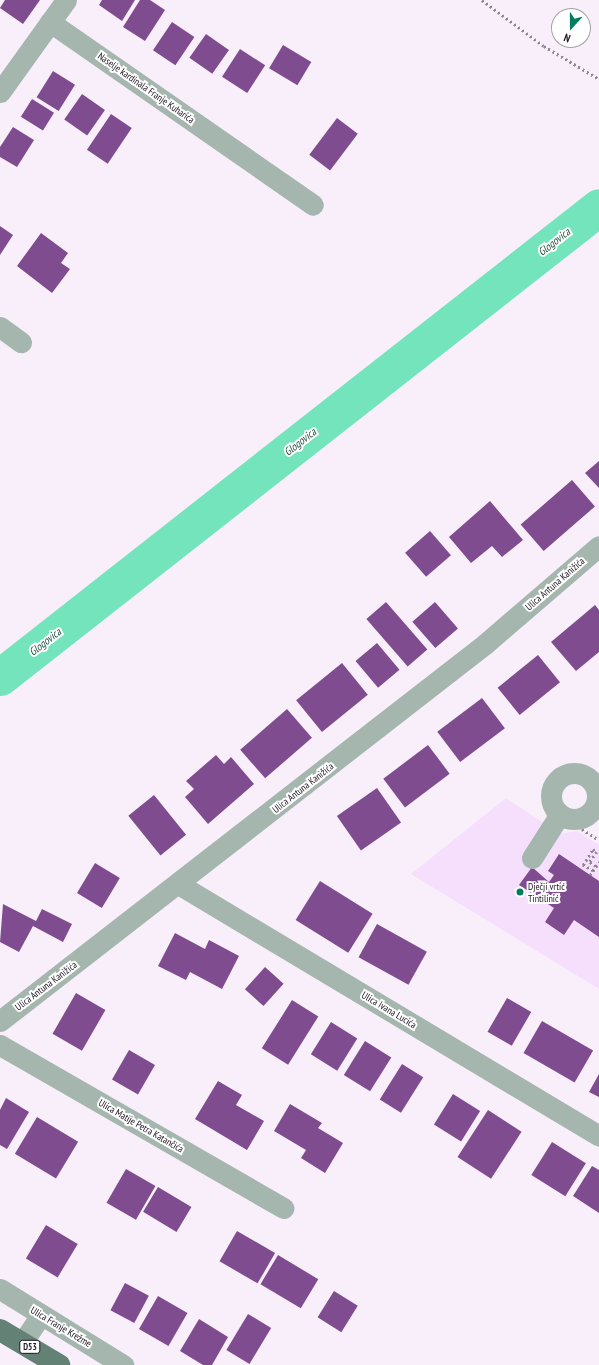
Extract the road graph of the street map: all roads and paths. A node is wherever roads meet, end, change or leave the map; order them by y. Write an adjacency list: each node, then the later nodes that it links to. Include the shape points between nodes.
1 (66, 0): 3 (street)
2 (482, 0): 4 (path, via 544,46)
3 (50, 22): 5 (street); 6 (street, Naselje kardinala Franje Kuharića)
4 (599, 79)
5 (0, 92)
6 (313, 205)
7 (0, 327): 8 (street)
8 (21, 342)
9 (599, 546): 19 (street, Ulica Antuna Kanižića, via 485,644)
10 (596, 811): 11 (street, via 581,818); 11 (street, via 594,786 584,775 568,774 552,789 552,803)
11 (560, 814): 14 (street)
12 (582, 829): 13 (path)
13 (599, 840)
14 (532, 858)
15 (599, 862): 16 (path)
16 (596, 866): 17 (path); 17 (path, via 590,862 597,852 593,849 583,865)
17 (593, 872): 18 (path)
18 (590, 875)
19 (180, 885): 20 (street, Ulica Antuna Kanižića); 22 (street, Ulica Ivana Lucića)
20 (0, 1021)
21 (0, 1045): 23 (street, Ulica Matije Petra Katančića)
22 (599, 1136)
23 (283, 1208)
24 (0, 1289): 25 (street, Ulica Franje Krežme)
25 (41, 1315): 27 (street); 29 (street, Ulica Franje Krežme)
26 (0, 1330): 27 (main road, D53)
27 (22, 1343): 28 (main road, D53)
28 (59, 1365)
29 (123, 1365)

